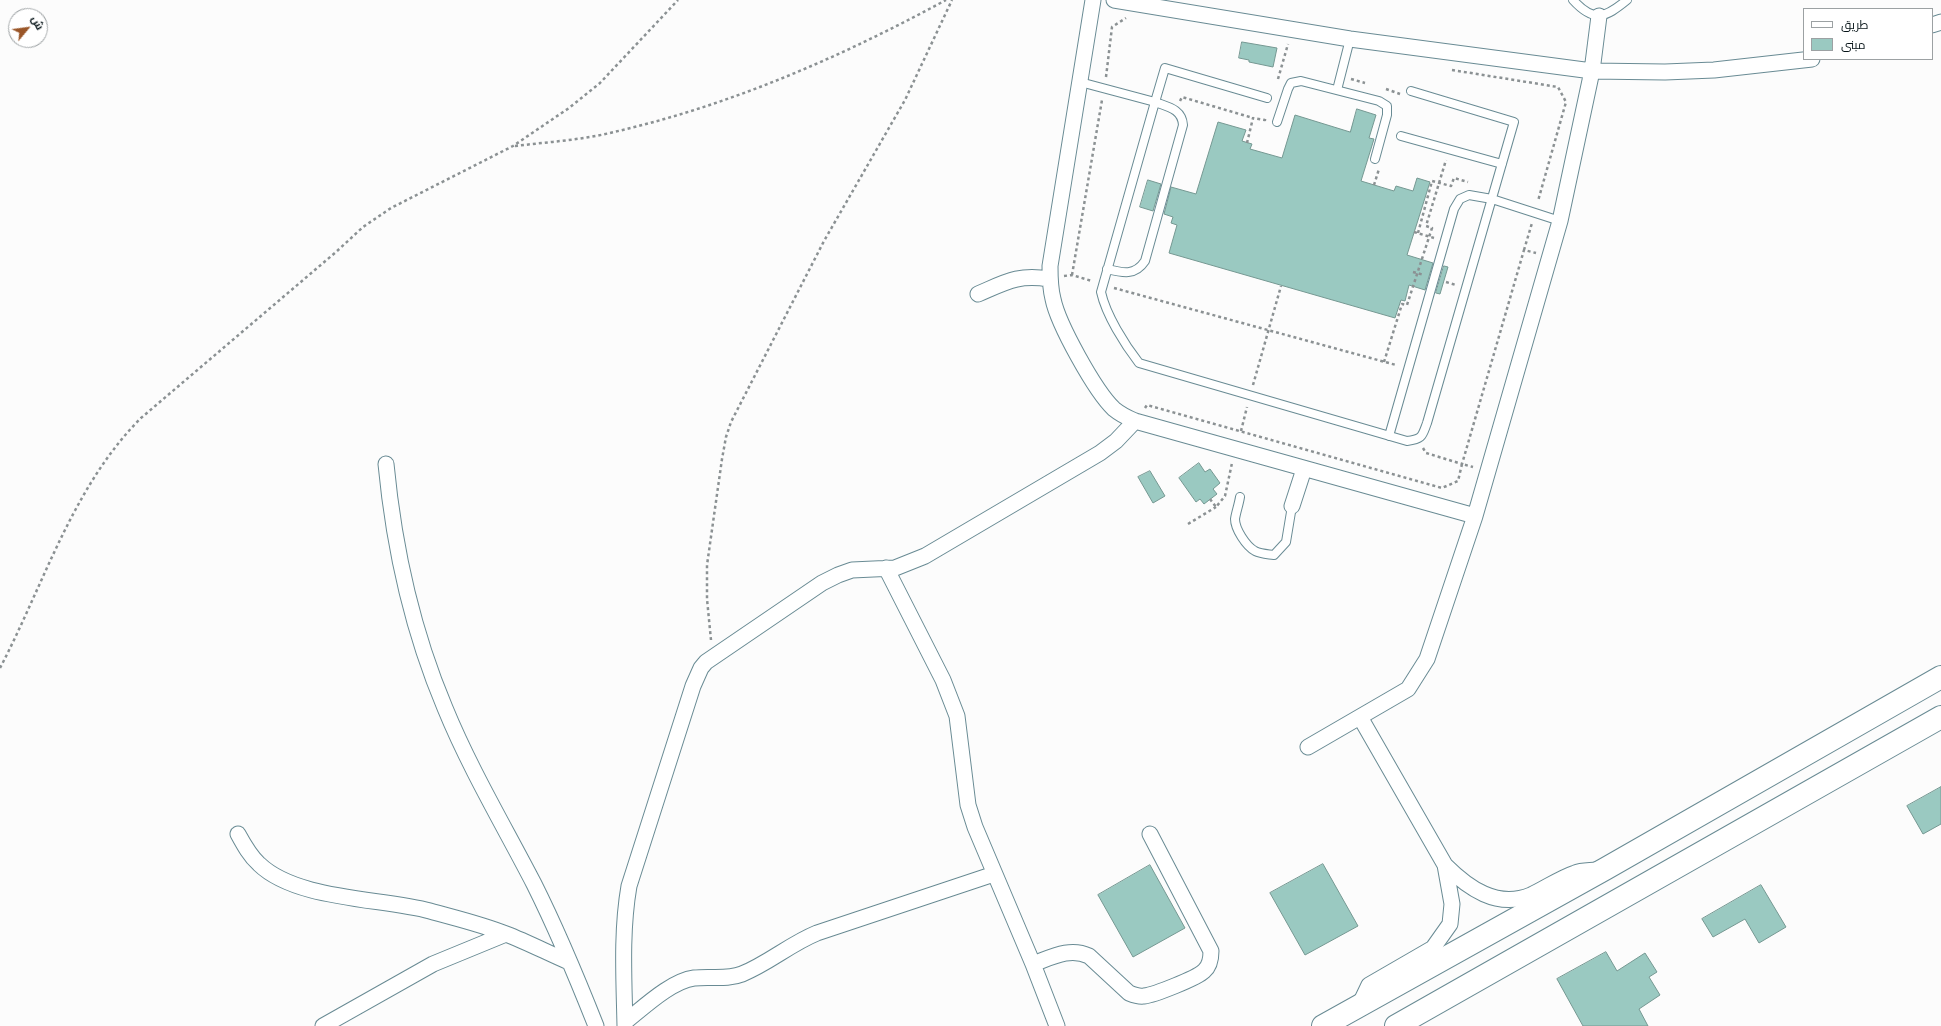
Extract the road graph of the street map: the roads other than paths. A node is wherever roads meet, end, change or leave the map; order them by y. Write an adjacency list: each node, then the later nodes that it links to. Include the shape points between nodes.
1 (1093, 0): 9 (street)
2 (1114, 0): 6 (street)
3 (1573, 0): 5 (lane, via 1588,13)
4 (1627, 0): 5 (lane, via 1606,15)
5 (1598, 16): 8 (street)
6 (1350, 39): 8 (street); 10 (lane)
7 (1803, 60): 8 (street, via 1714,70)
8 (1592, 71): 19 (street)
9 (1080, 82): 13 (lane); 21 (street)
10 (1338, 90): 14 (lane, via 1301,81 1291,83); 16 (lane, via 1379,101 1387,106)
11 (1408, 90): 17 (lane, via 1514,122)
12 (1267, 98): 13 (lane, via 1165,68)
13 (1155, 102): 20 (lane); 20 (lane, via 1177,110 1183,117 1183,125 1144,261 1140,268 1132,273)
14 (1277, 122)
15 (1401, 136): 17 (lane)
16 (1375, 159)
17 (1502, 164): 18 (lane)
18 (1492, 199): 19 (lane); 24 (lane, via 1468,195 1460,199 1454,209); 24 (lane, via 1423,436 1418,440 1408,441)
19 (1560, 220): 29 (street)
20 (1108, 269): 24 (lane, via 1101,292 1104,304 1132,354 1140,363)
21 (1049, 279): 22 (street, via 1019,277); 23 (street, via 1053,300 1063,326 1091,377 1115,409)
22 (978, 294)
23 (1135, 421): 26 (street); 30 (street, via 1100,453 925,556 905,566)
24 (1389, 436)
25 (386, 464): 41 (street, via 396,548 429,670 462,747 534,885)
26 (1304, 468): 28 (street); 29 (street)
27 (1240, 497): 28 (lane, via 1235,520 1238,530 1246,543 1265,554 1274,554 1286,542)
28 (1292, 506)
29 (1475, 516): 32 (street, via 1427,659 1418,675 1408,689)
30 (886, 568): 39 (street, via 951,700 958,724 968,804); 44 (street, via 859,569 822,583 712,657 701,668 629,886 624,914 623,946)
31 (1941, 677): 38 (highway)
32 (1360, 717): 34 (street); 37 (street)
33 (1941, 717): 49 (highway)
34 (1308, 747)
35 (238, 834): 40 (street, via 259,865 290,883 313,890 428,910)
36 (1150, 834): 42 (street, via 1211,951 1210,961 1205,970 1197,976 1152,994 1136,996 1129,993 1089,956 1082,953 1064,953)
37 (1445, 865): 38 (street, via 1476,891 1493,898 1510,900 1530,895 1576,872); 43 (street, via 1452,904 1450,924 1434,948 1369,985)
38 (1606, 869): 43 (highway)
39 (994, 874): 42 (street); 44 (street, via 817,932 740,975 693,978 681,982)
40 (506, 934): 41 (street); 45 (street, via 433,964)
41 (569, 962): 46 (street)
42 (1033, 964): 47 (street)
43 (1358, 1006): 48 (highway)
44 (625, 1024)
45 (323, 1026)
46 (596, 1026)
47 (1057, 1026)
48 (1323, 1026)
49 (1396, 1026)

